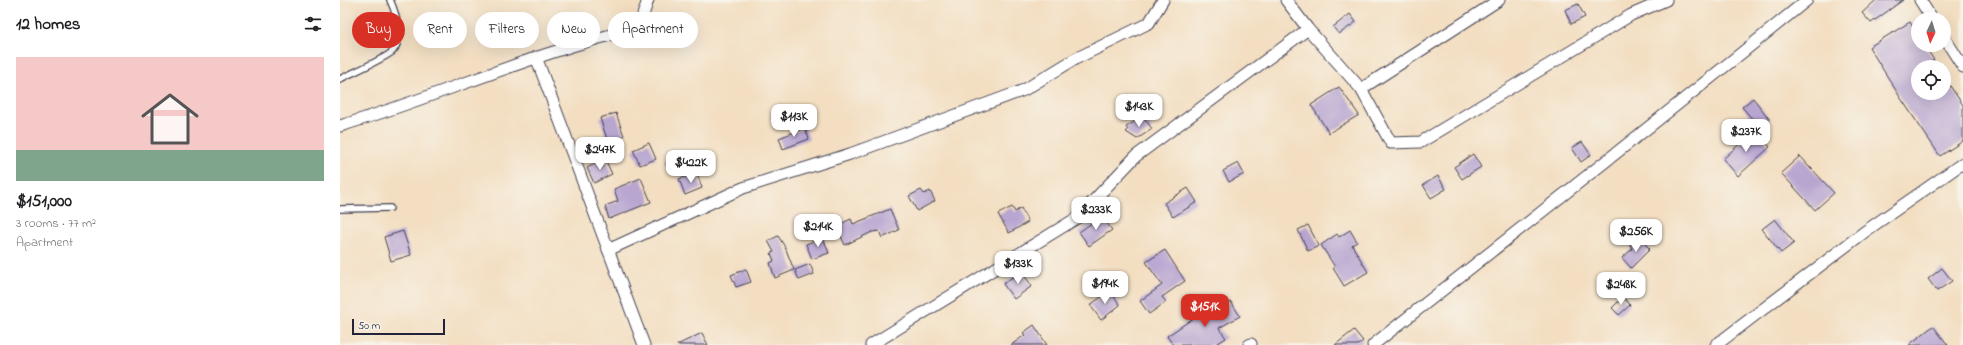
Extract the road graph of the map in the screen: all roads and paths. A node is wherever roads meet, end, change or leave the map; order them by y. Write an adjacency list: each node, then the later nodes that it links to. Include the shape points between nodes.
1 (390, 0): 14 (lane, via 398,32 398,41 392,52)
2 (648, 0): 12 (street, via 642,18 634,29)
3 (1163, 0): 20 (street, via 1149,23 1075,59 1024,90 850,154 743,188)
4 (1286, 0): 10 (street)
5 (1499, 0): 15 (street)
6 (1666, 0): 15 (street, via 1631,15 1421,142 1391,143)
7 (1807, 0): 23 (street, via 1619,153)
8 (1920, 0): 9 (street)
9 (1928, 12)
10 (1308, 28): 15 (street); 22 (street, via 1136,156 1077,218)
11 (1951, 48): 13 (street)
12 (536, 57): 16 (street); 20 (street)
13 (1963, 67)
14 (340, 79)
15 (1361, 89)
16 (341, 123)
17 (1963, 163): 24 (street, via 1867,230)
18 (390, 208): 19 (lane)
19 (340, 209)
20 (608, 250): 21 (street)
21 (644, 345)
22 (871, 345)
23 (1373, 345)
24 (1716, 345)

